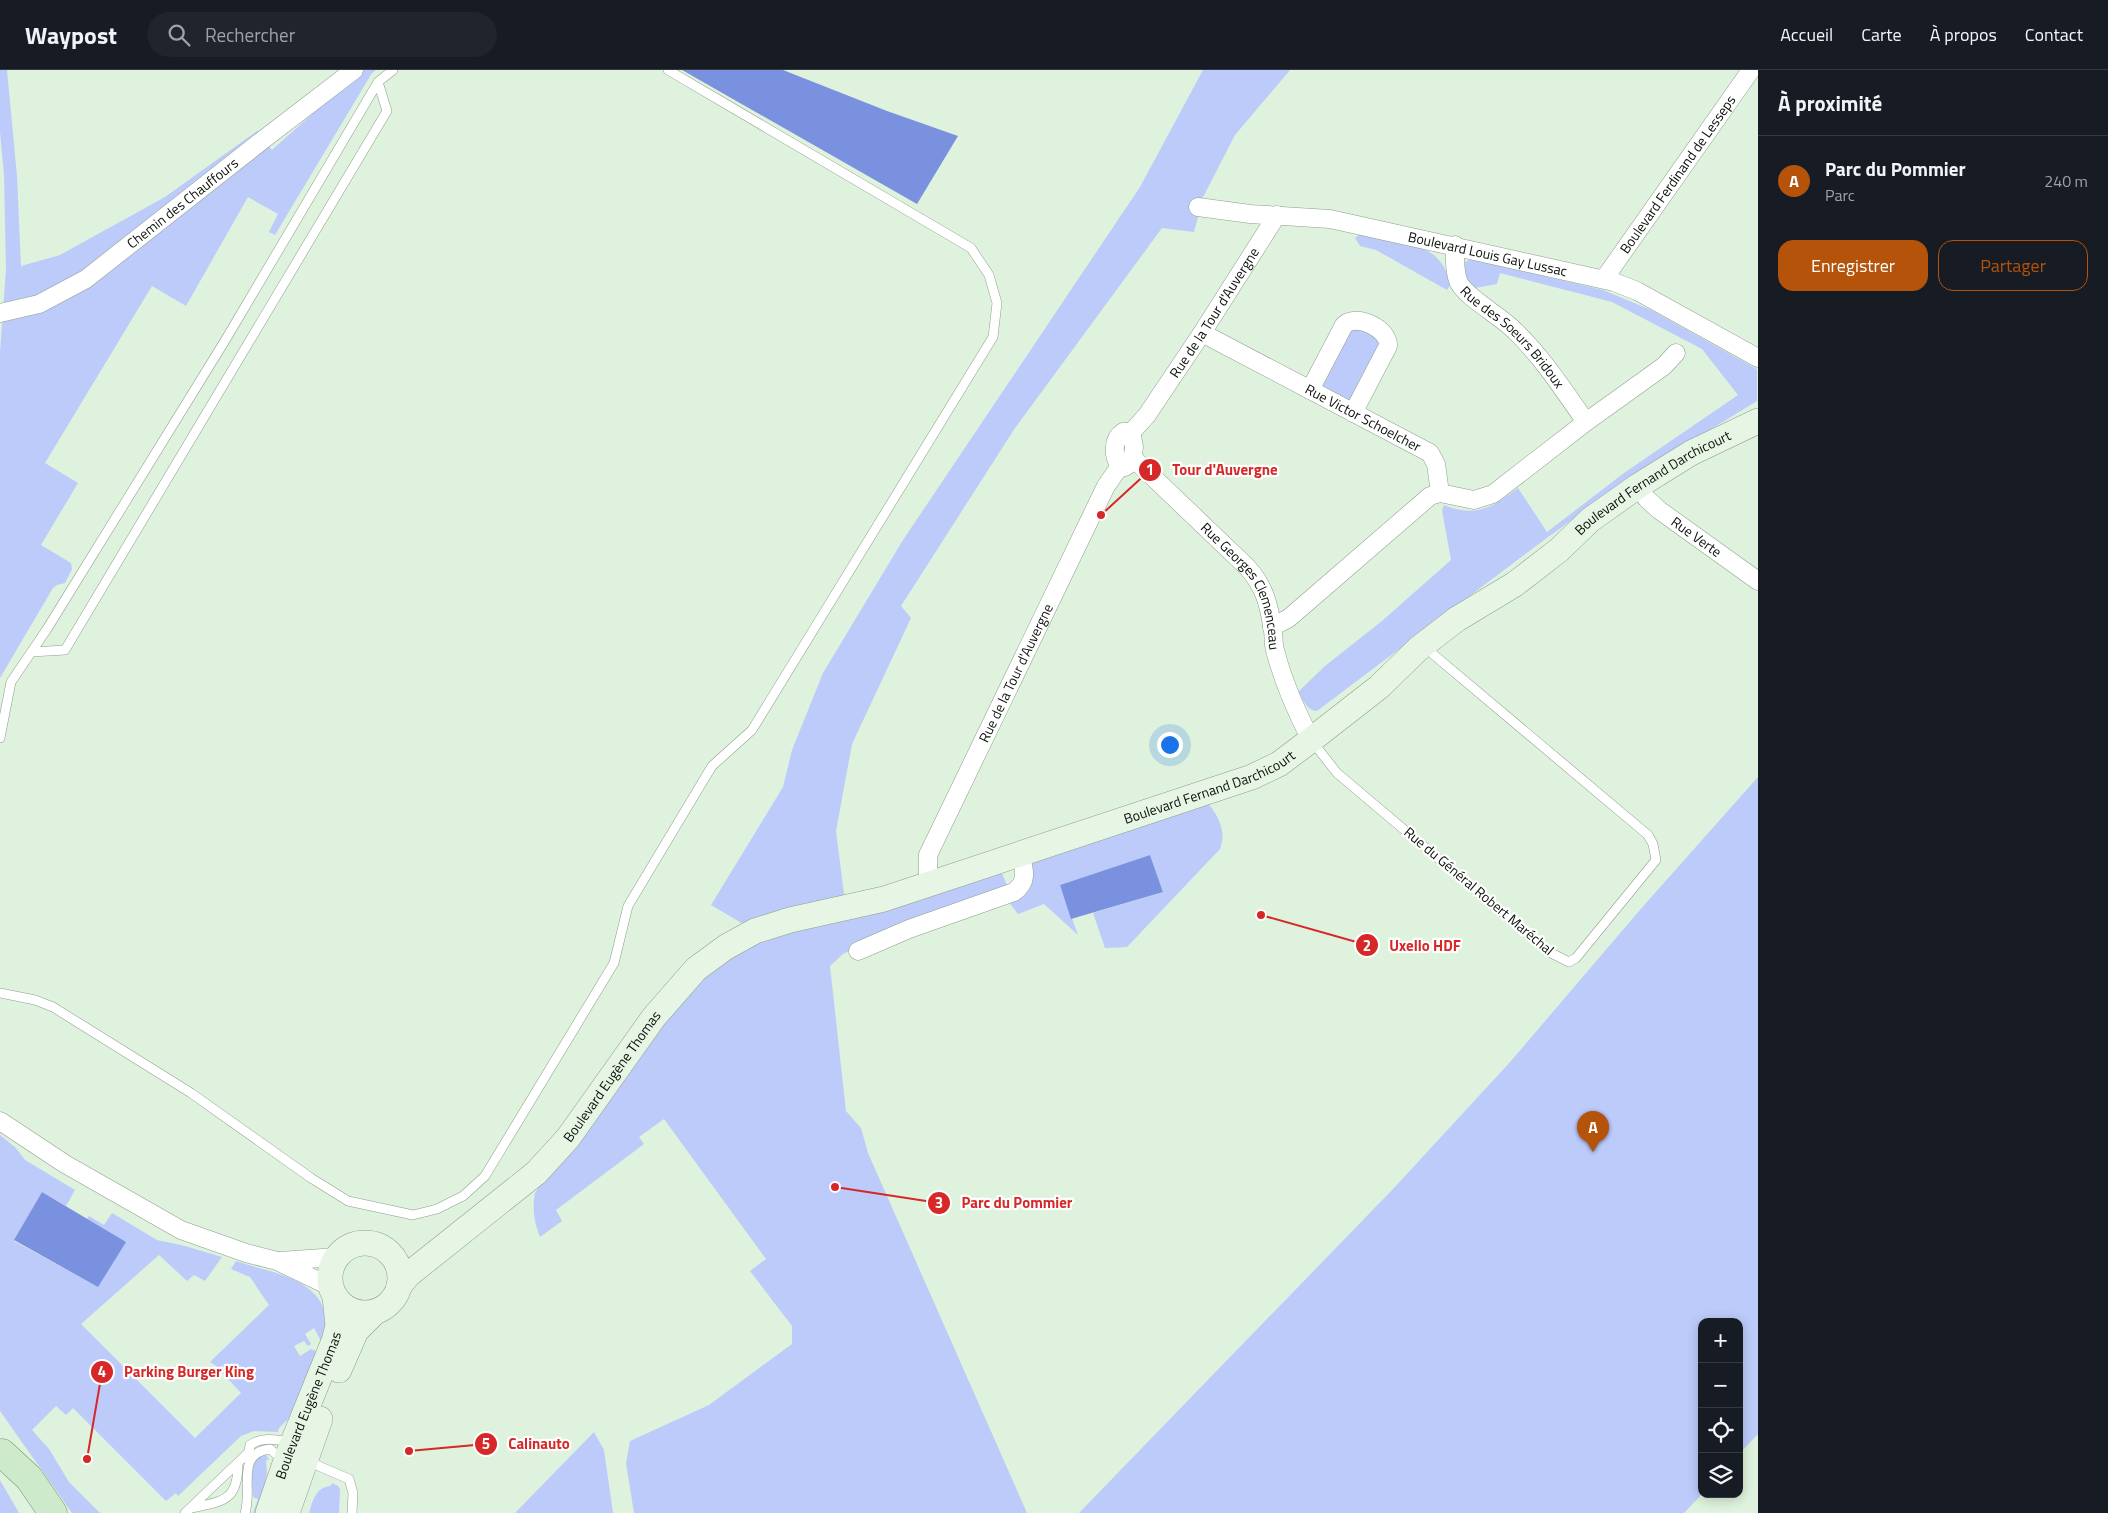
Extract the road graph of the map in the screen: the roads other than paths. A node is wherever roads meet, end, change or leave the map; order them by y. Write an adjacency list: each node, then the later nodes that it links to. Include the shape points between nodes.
1 (354, 70): 10 (street, Chemin des Chauffours, via 86,279 39,304)
2 (393, 70): 5 (lane)
3 (668, 70): 30 (lane, via 971,248 989,275 997,303 992,337 752,730 712,766 628,906 614,963 485,1176 464,1196 438,1210 413,1215 348,1201 191,1094 53,1007 35,1000)
4 (1751, 70): 9 (street, Boulevard Ferdinand de Lesseps)
5 (378, 82): 24 (lane, via 226,339); 24 (lane, via 387,111 65,650)
6 (1198, 207): 7 (street, Boulevard Louis Gay Lussac)
7 (1277, 215): 8 (street, Boulevard Louis Gay Lussac, via 1330,219); 11 (street, Rue de la Tour d'Auvergne)
8 (1455, 245): 9 (street, Boulevard Louis Gay Lussac); 16 (street, Rue des Soeurs Bridoux, via 1456,273 1464,290 1525,340)
9 (1604, 279): 13 (street, Boulevard Louis Gay Lussac, via 1638,291)
10 (0, 313)
11 (1202, 333): 14 (street, Rue Victor Schoelcher); 18 (street, Rue de la Tour d'Auvergne, via 1147,415 1130,434 1134,447)
12 (1676, 353): 16 (street, via 1664,366)
13 (1758, 358)
14 (1310, 390): 15 (street, Rue Victor Schoelcher); 15 (street, via 1346,323 1358,320 1369,325 1385,334 1388,346)
15 (1353, 413): 19 (street, Rue Victor Schoelcher, via 1433,455)
16 (1586, 422): 19 (street, via 1486,497 1466,500)
17 (1755, 423): 20 (main road, Boulevard Fernand Darchicourt, via 1698,468)
18 (1127, 462): 22 (street, Rue Georges Clemenceau, via 1257,577); 28 (street, Rue de la Tour d'Auvergne, via 1106,486 928,854)
19 (1440, 493): 22 (street, via 1430,496 1289,618)
20 (1642, 493): 21 (street, Rue Verte, via 1659,510); 23 (main road, Boulevard Fernand Darchicourt, via 1598,533 1559,550 1504,592 1466,631)
21 (1758, 581)
22 (1272, 627): 26 (street, Rue Georges Clemenceau, via 1282,676)
23 (1429, 649): 26 (main road, Boulevard Fernand Darchicourt); 26 (lane, Rue du Général Robert Maréchal, via 1648,835 1653,844 1656,860 1576,958 1569,962 1549,952 1337,773)
24 (31, 652): 25 (lane, via 11,682)
25 (0, 738)
26 (1311, 740): 27 (main road, Boulevard Fernand Darchicourt, via 1279,764 1252,777)
27 (1020, 854): 28 (main road, Boulevard Fernand Darchicourt); 29 (street, via 1024,880 1014,892 909,929)
28 (928, 884): 32 (main road, Boulevard Eugène Thomas, via 884,899 755,931 696,969 654,1018 568,1138 536,1173)
29 (858, 951)
30 (0, 994)
31 (0, 1121): 35 (street, via 65,1164 180,1230)
32 (442, 1246): 33 (main road, Boulevard Eugène Thomas); 36 (main road, Boulevard Eugène Thomas)
33 (388, 1252): 34 (main road, via 380,1247 361,1244 351,1246); 36 (main road, via 400,1274)
34 (337, 1257): 35 (street); 37 (main road, via 331,1268)
35 (277, 1261): 37 (street)
36 (399, 1286): 38 (main road, via 390,1302)
37 (333, 1292): 38 (main road, via 341,1304 356,1312); 39 (main road, Boulevard Eugène Thomas, via 338,1326)
38 (375, 1312): 41 (main road, Boulevard Eugène Thomas, via 356,1331)
39 (334, 1341): 41 (main road, Boulevard Eugène Thomas); 49 (lane, via 334,1362 300,1446)
40 (1, 1451): 45 (main road); 46 (main road, via 29,1478)
41 (294, 1455): 42 (lane, via 263,1439 250,1445 249,1452); 43 (main road, Boulevard Eugène Thomas); 47 (lane, via 270,1449 258,1452 250,1460); 48 (main road, Boulevard Eugène Thomas); 50 (lane, via 349,1479 353,1494)
42 (238, 1463): 44 (lane); 44 (lane, via 238,1481 231,1495)
43 (294, 1509)
44 (188, 1511)
45 (29, 1513)
46 (53, 1513)
47 (246, 1513)
48 (268, 1513)
49 (278, 1513)
50 (352, 1513)

